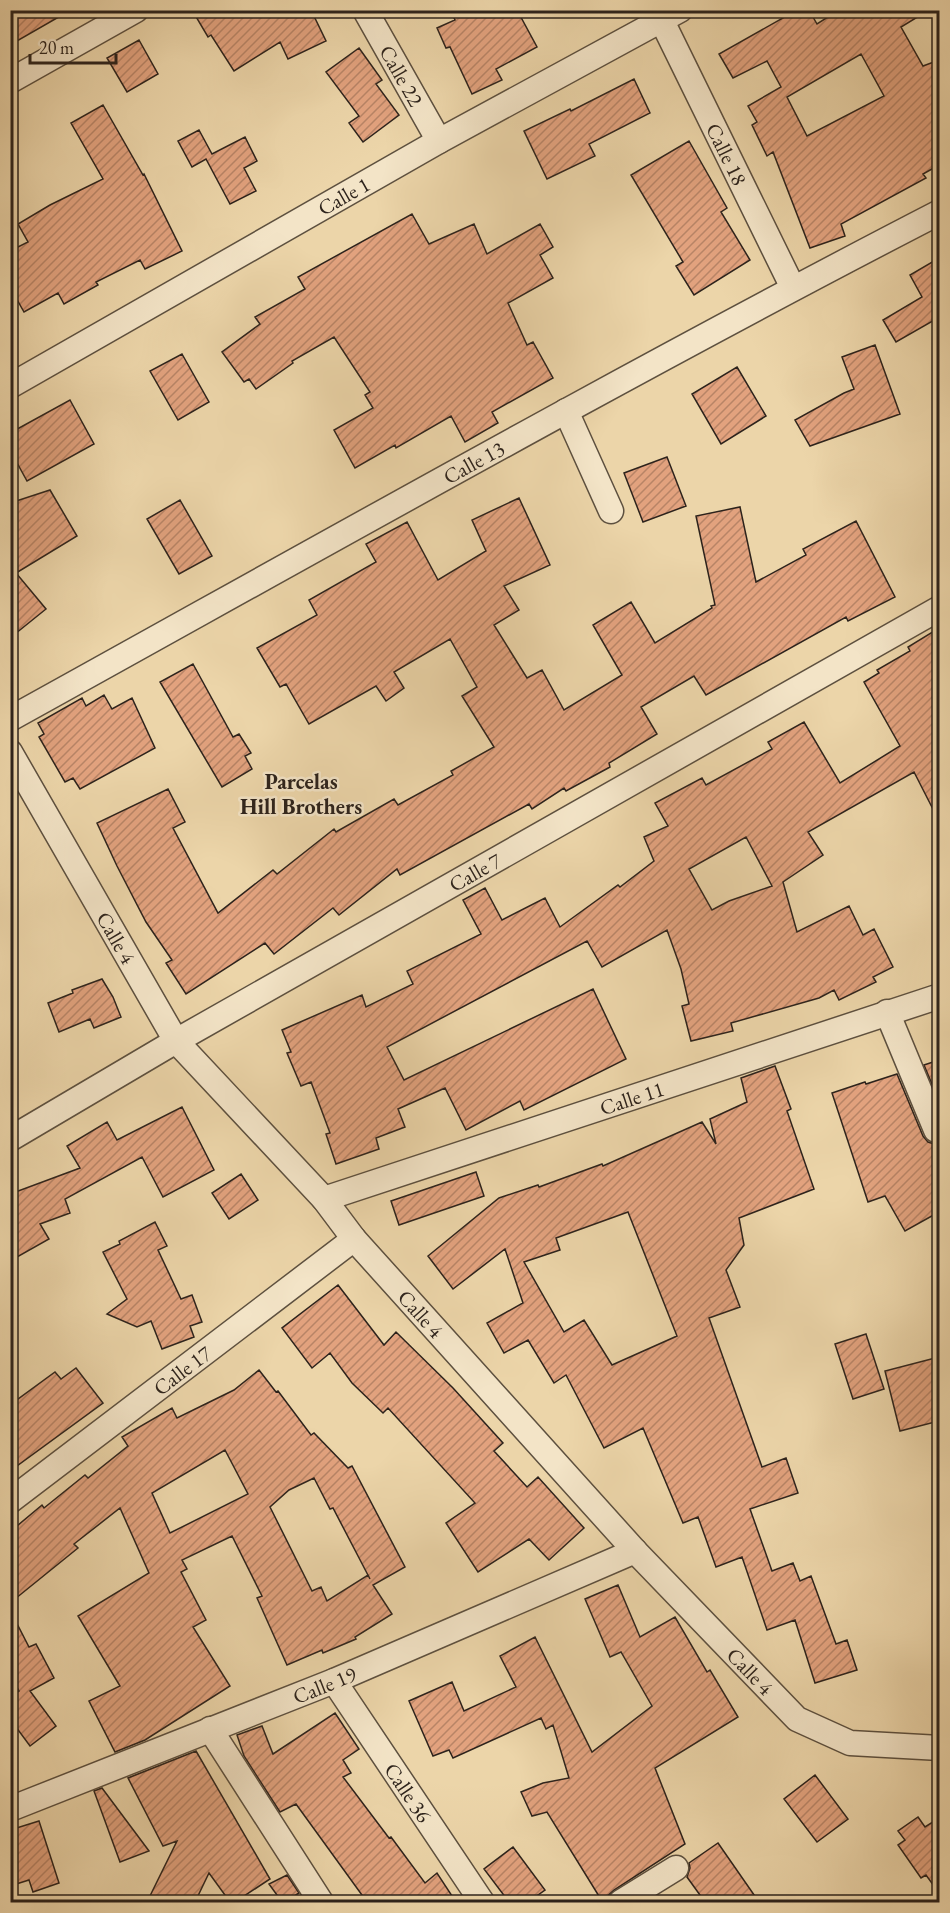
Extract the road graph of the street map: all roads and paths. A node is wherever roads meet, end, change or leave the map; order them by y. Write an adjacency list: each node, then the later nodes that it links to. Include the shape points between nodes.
1 (136, 10): 4 (street)
2 (364, 10): 5 (street, Calle 22)
3 (671, 16): 5 (street, Calle 1); 7 (street, Calle 18)
4 (10, 81)
5 (439, 141): 8 (street, Calle 1)
6 (939, 212): 7 (street, Calle 13)
7 (793, 288): 9 (street, Calle 13)
8 (10, 386)
9 (566, 411): 10 (street); 12 (street, Calle 13)
10 (611, 511)
11 (939, 608): 16 (street, Calle 7)
12 (10, 719)
13 (10, 752): 16 (street, Calle 4)
14 (939, 996): 15 (street, Calle 11)
15 (887, 1012): 17 (street); 19 (street, Calle 11)
16 (176, 1041): 18 (street, Calle 7); 19 (street, Calle 4)
17 (936, 1130)
18 (10, 1138)
19 (324, 1198): 20 (street, Calle 4)
20 (354, 1239): 21 (street, Calle 17); 22 (street, Calle 4)
21 (10, 1501)
22 (635, 1551): 23 (street, Calle 19); 25 (street, Calle 4, via 796,1719 850,1743)
23 (334, 1681): 24 (street, Calle 19); 29 (street, Calle 36)
24 (210, 1729): 26 (street, Calle 19); 28 (street)
25 (939, 1748)
26 (10, 1809)
27 (676, 1868): 30 (street)
28 (321, 1902)
29 (482, 1902)
30 (621, 1902)

